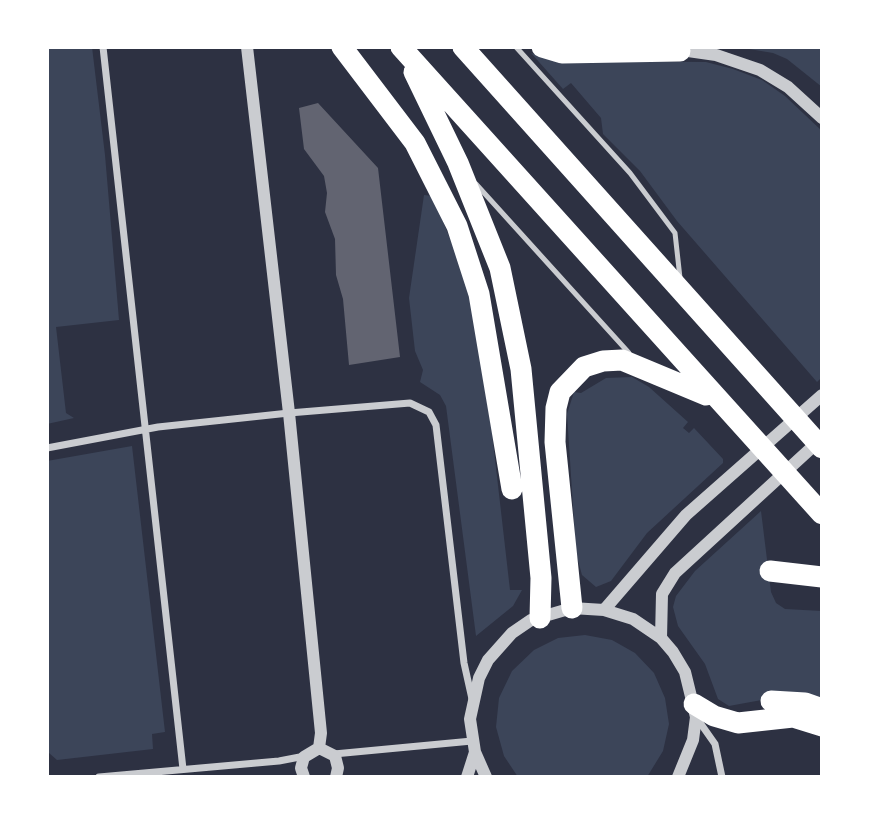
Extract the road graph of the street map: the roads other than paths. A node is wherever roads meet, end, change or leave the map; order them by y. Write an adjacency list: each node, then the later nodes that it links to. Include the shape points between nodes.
1 (103, 47): 18 (street)
2 (247, 47): 16 (street)
3 (342, 47): 22 (highway, via 415,143 457,226 479,294)
4 (463, 47): 11 (highway)
5 (516, 47): 11 (lane, via 630,173 674,233)
6 (541, 47): 8 (highway, via 562,53)
7 (402, 48): 10 (highway); 15 (highway)
8 (675, 49): 9 (street, via 716,55 760,70 788,87)
9 (822, 118)
10 (458, 163): 12 (lane); 28 (highway, via 500,268 521,369 541,578)
11 (682, 291): 13 (highway)
12 (641, 367): 15 (highway); 26 (highway, via 622,360 584,367 572,376 558,400 555,442)
13 (763, 383): 17 (highway); 21 (highway)
14 (822, 395): 27 (street, via 663,539)
15 (718, 402): 23 (highway)
16 (289, 413): 18 (street); 30 (street, via 410,403 429,412 436,425); 36 (street)
17 (822, 427)
18 (144, 429): 20 (street); 39 (street)
19 (822, 438): 29 (street, via 675,573 662,594)
20 (47, 448)
21 (822, 449)
22 (512, 489)
23 (822, 514)
24 (770, 571): 25 (highway)
25 (822, 577)
26 (572, 608): 27 (street); 28 (street)
27 (604, 610): 29 (street, via 633,619)
28 (540, 618): 30 (street, via 512,633 488,660)
29 (661, 638): 33 (street, via 685,672)
30 (472, 699): 35 (street)
31 (771, 701): 32 (highway)
32 (822, 709)
33 (695, 710): 34 (highway, via 738,723 793,717); 45 (street, via 693,740); 46 (street, via 715,744)
34 (822, 726)
35 (474, 747): 37 (street); 43 (street); 44 (street)
36 (319, 748): 37 (street); 38 (street)
37 (333, 754): 42 (street, via 338,762)
38 (305, 755): 39 (street, via 287,761); 41 (street)
39 (183, 769): 40 (street)
40 (99, 777)
41 (304, 777)
42 (335, 777)
43 (467, 777)
44 (486, 777)
45 (678, 777)
46 (722, 777)

